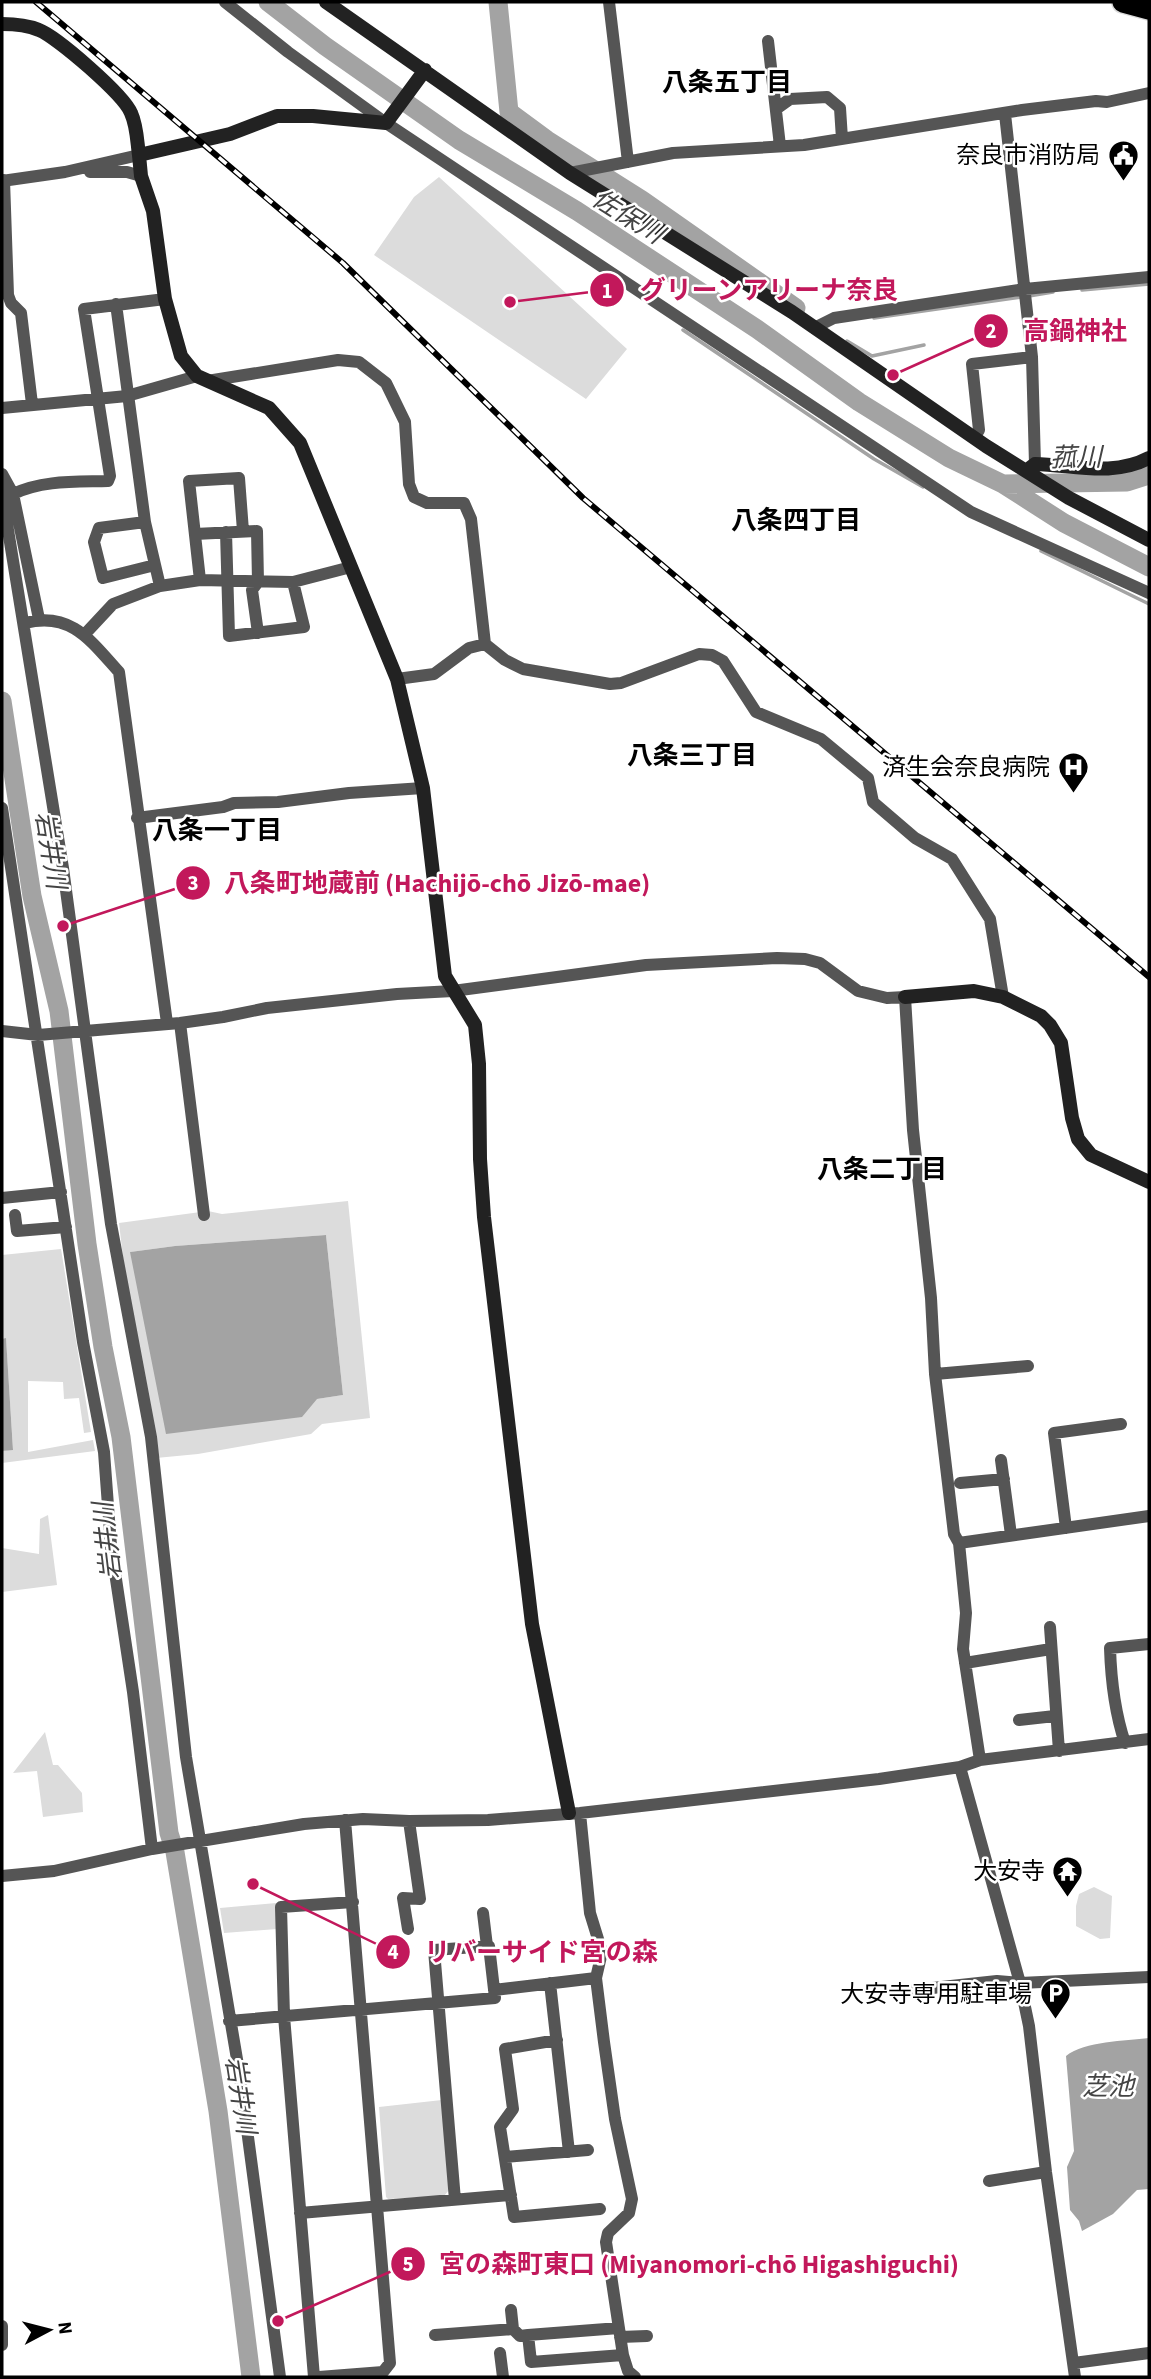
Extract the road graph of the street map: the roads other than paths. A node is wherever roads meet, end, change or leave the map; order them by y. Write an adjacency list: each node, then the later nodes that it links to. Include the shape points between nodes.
1 (225, 2): 12 (street)
2 (326, 2): 8 (street)
3 (609, 2): 16 (street)
4 (1123, 2): 5 (highway)
5 (1149, 9)
6 (2, 24): 15 (street, via 41,30 111,88 130,110)
7 (768, 41): 10 (street)
8 (425, 71): 12 (street); 18 (street)
9 (1149, 93): 11 (street)
10 (776, 109): 13 (street, via 790,99 827,97 840,108); 14 (street)
11 (1004, 114): 13 (street); 22 (street)
12 (386, 123): 15 (street, via 277,116 230,134); 49 (street, via 971,513)
13 (842, 139): 14 (street)
14 (780, 146): 16 (street, via 673,153)
15 (139, 155): 17 (street); 19 (street)
16 (628, 162): 18 (street)
17 (65, 172): 19 (street); 20 (street)
18 (569, 173): 25 (street)
19 (141, 176): 23 (street, via 153,211)
20 (3, 180): 30 (street, via 9,295 21,313)
21 (1149, 277): 22 (street)
22 (1025, 289): 25 (street, via 834,318); 26 (street)
23 (165, 299): 24 (street); 27 (street, via 181,356)
24 (116, 304): 28 (street); 29 (street, via 84,309)
25 (814, 328): 32 (street)
26 (1032, 357): 32 (street, via 972,364 979,429); 34 (street)
27 (202, 379): 28 (street); 43 (street, via 269,408 300,443); 54 (street, via 338,360 359,362 386,383 405,422 414,497 427,503 464,503 471,519)
28 (127, 396): 29 (street); 37 (street)
29 (98, 399): 30 (street); 36 (street, via 110,476 107,481 49,482)
30 (32, 404): 31 (street)
31 (2, 408)
32 (974, 438): 34 (street)
33 (1149, 458): 34 (street, via 1104,470)
34 (1031, 467): 41 (street, via 1069,498)
35 (2, 474): 36 (street)
36 (7, 493): 50 (street); 51 (street)
37 (145, 522): 42 (street); 42 (street, via 99,528 94,542 103,578)
38 (243, 531): 39 (street); 40 (street, via 239,478 201,480 189,481); 46 (street, via 257,531)
39 (226, 532): 40 (street); 45 (street)
40 (195, 534): 44 (street)
41 (1149, 540)
42 (155, 565): 48 (street)
43 (351, 567): 47 (street); 55 (street)
44 (200, 580): 45 (street); 48 (street)
45 (227, 581): 46 (street); 52 (street, via 229,636)
46 (258, 582): 47 (street); 52 (street, via 252,590)
47 (293, 582): 52 (street, via 304,627)
48 (160, 586): 53 (street, via 113,604)
49 (1149, 593)
50 (38, 619): 51 (street); 53 (street)
51 (24, 623): 64 (street, via 64,867)
52 (258, 633)
53 (85, 634): 58 (street, via 119,672)
54 (485, 644): 55 (street, via 469,648 434,674); 60 (street, via 523,669 610,684 699,654 723,661 756,712 821,739 869,778 873,802 915,838 952,859 990,919)
55 (397, 679): 56 (street)
56 (422, 788): 58 (street, via 234,803); 59 (street, via 445,976)
57 (2, 808): 65 (street)
58 (137, 818): 62 (street)
59 (453, 992): 61 (street, via 651,965 777,958 820,963 858,991); 62 (street, via 267,1008); 93 (street, via 475,1025 484,1217 532,1623)
60 (1003, 996): 61 (street, via 974,990); 66 (street, via 1041,1017 1057,1034 1074,1129 1083,1147 1104,1163)
61 (905, 997): 73 (street)
62 (174, 1023): 64 (street); 69 (street)
63 (2, 1031): 65 (street)
64 (81, 1031): 65 (street); 96 (street, via 151,1437)
65 (40, 1035): 67 (street)
66 (1149, 1182)
67 (61, 1192): 68 (street); 71 (street)
68 (2, 1198)
69 (204, 1214)
70 (15, 1215): 71 (street, via 17,1231)
71 (66, 1227): 97 (street, via 104,1452 111,1546)
72 (1028, 1366): 73 (street)
73 (935, 1374): 81 (street, via 954,1534)
74 (1121, 1424): 79 (street, via 1054,1433)
75 (1002, 1460): 76 (street)
76 (1004, 1479): 77 (street); 80 (street)
77 (960, 1483)
78 (1149, 1516): 79 (street)
79 (1066, 1528): 80 (street)
80 (1011, 1535): 81 (street)
81 (959, 1543): 85 (street)
82 (1049, 1627): 84 (street)
83 (1149, 1644): 89 (street, via 1110,1648)
84 (1051, 1648): 85 (street); 86 (street)
85 (965, 1663): 91 (street)
86 (1055, 1716): 87 (street); 90 (street)
87 (1019, 1720)
88 (1149, 1740): 89 (street)
89 (1125, 1743): 90 (street)
90 (1059, 1751): 91 (street)
91 (980, 1760): 92 (street)
92 (960, 1767): 93 (street); 106 (street)
93 (575, 1813): 95 (street, via 488,1821); 104 (street, via 590,1913 603,1952)
94 (345, 1820): 95 (street); 96 (street); 99 (street)
95 (409, 1821): 101 (street, via 420,1899 403,1898)
96 (196, 1841): 97 (street); 112 (street)
97 (154, 1849): 98 (street, via 54,1871)
98 (2, 1876)
99 (353, 1902): 110 (street); 111 (street, via 281,1908)
100 (484, 1913): 102 (street)
101 (408, 1929)
102 (487, 1946): 107 (street); 109 (street, via 434,1951)
103 (1149, 1977): 106 (street)
104 (596, 1978): 105 (street); 127 (street, via 613,2106 632,2199 629,2213 608,2232 606,2242)
105 (550, 1983): 107 (street); 113 (street)
106 (1020, 1983): 108 (street, via 997,1981); 117 (street)
107 (494, 1990): 109 (street, via 495,1998)
108 (914, 1990)
109 (439, 2003): 110 (street); 120 (street)
110 (360, 2010): 111 (street); 121 (street)
111 (284, 2016): 112 (street); 123 (street)
112 (229, 2021): 136 (street)
113 (557, 2040): 115 (street); 116 (street, via 505,2049 513,2109 500,2127)
114 (588, 2150): 115 (street)
115 (569, 2152): 116 (street)
116 (506, 2157): 119 (street)
117 (1046, 2172): 118 (street); 135 (street)
118 (989, 2180)
119 (511, 2195): 120 (street); 122 (street, via 514,2217)
120 (455, 2200): 121 (street)
121 (377, 2206): 123 (street); 138 (street, via 389,2366 383,2372)
122 (600, 2209)
123 (300, 2213): 137 (street)
124 (511, 2310): 126 (street)
125 (2, 2326): 131 (street)
126 (513, 2329): 128 (street); 129 (street, via 520,2336)
127 (619, 2333): 129 (street); 130 (street); 134 (street)
128 (435, 2335)
129 (528, 2335): 134 (street, via 531,2362)
130 (647, 2336)
131 (2, 2345)
132 (500, 2353): 139 (street)
133 (1149, 2353): 135 (street)
134 (623, 2355): 140 (street)
135 (1074, 2363): 141 (street)
136 (280, 2377)
137 (314, 2377)
138 (320, 2377)
139 (503, 2377)
140 (635, 2377)
141 (1075, 2377)

